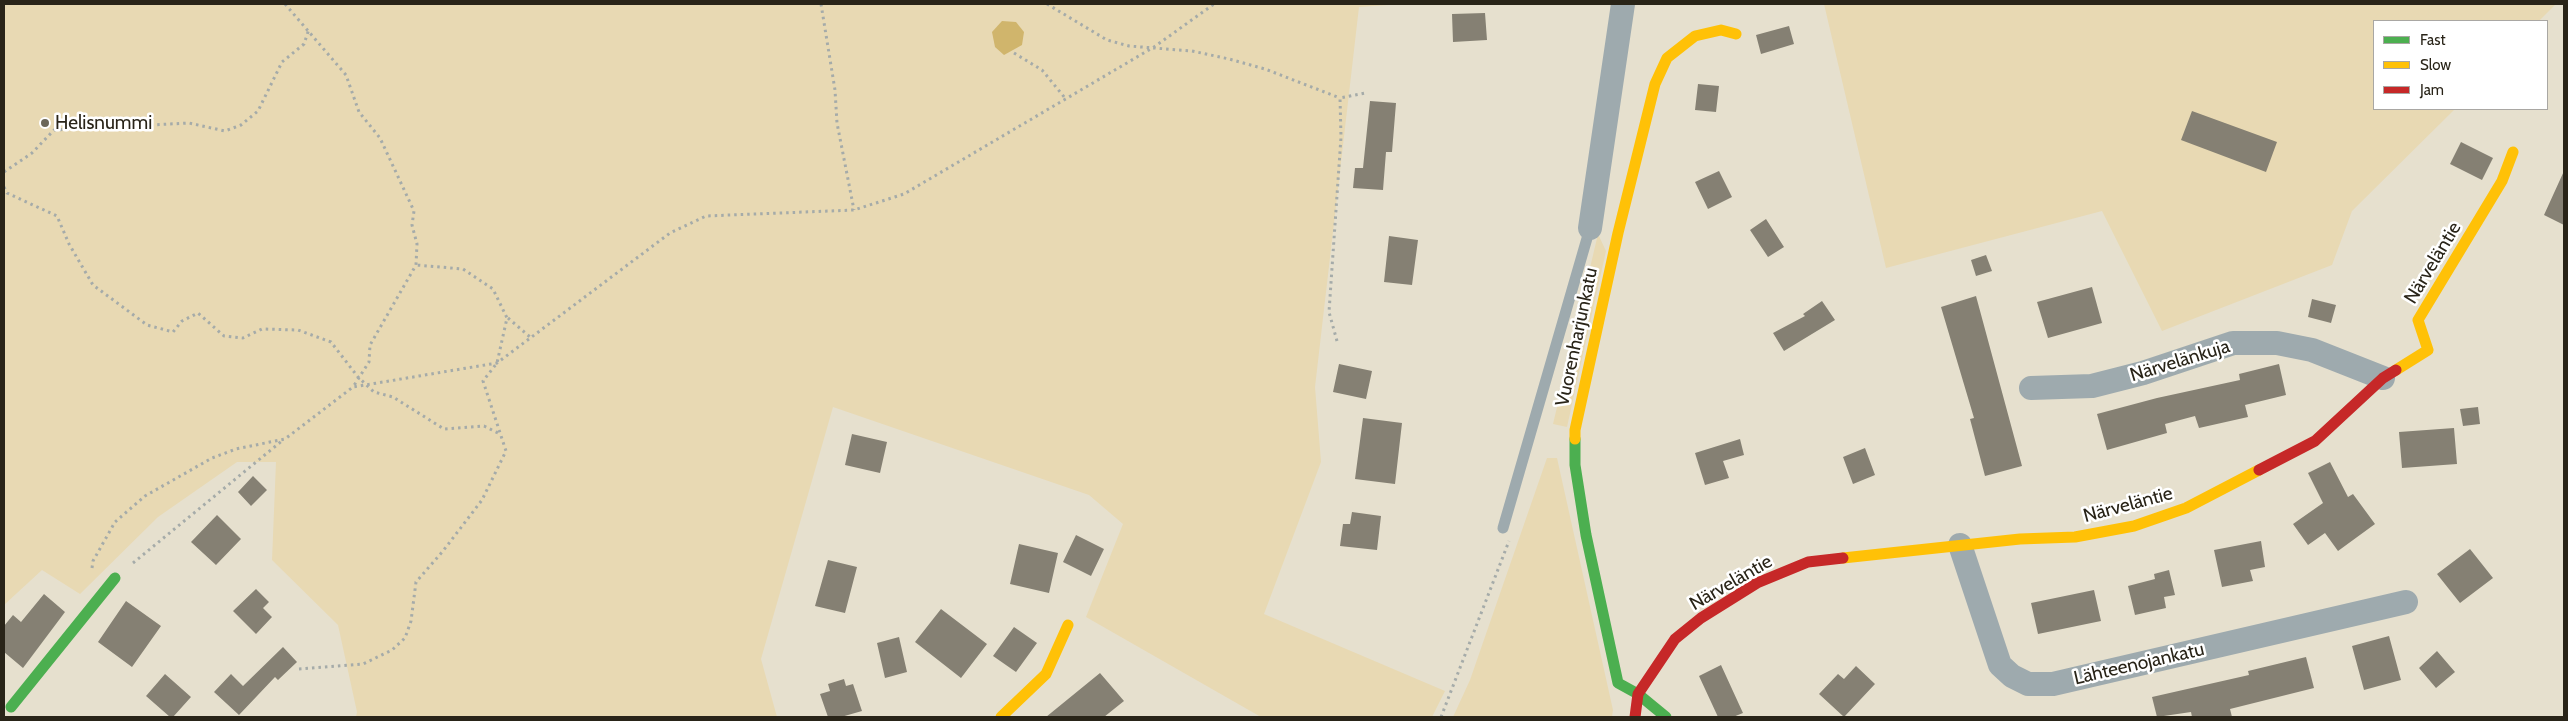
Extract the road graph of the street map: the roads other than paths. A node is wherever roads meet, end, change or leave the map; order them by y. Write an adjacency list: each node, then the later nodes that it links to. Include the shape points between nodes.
1 (1623, 4): 4 (street)
2 (1736, 34): 12 (street, Vuorenharjunkatu, via 1720,30 1695,36 1668,58 1655,84 1575,430 1575,465 1586,535 1618,683)
3 (2513, 152): 5 (street, Närveläntie, via 2502,181 2418,320 2428,350)
4 (1590, 228): 7 (lane)
5 (2383, 378): 6 (street, Närvelänkuja, via 2312,350 2277,343 2233,344 2092,386); 8 (street, Närveläntie, via 2315,441 2186,508 2134,526 2075,537)
6 (2031, 388)
7 (1503, 528)
8 (1960, 545): 10 (street, Lähteenojankatu, via 2000,664 2012,676 2028,684 2053,684); 12 (street, Närveläntie, via 1808,562 1757,584 1701,618 1675,639)
9 (116, 578): 13 (street)
10 (2406, 602)
11 (1068, 625): 14 (street, via 1046,674)
12 (1638, 694): 15 (street, Närveläntie); 16 (street, Vuorenharjunkatu)
13 (11, 707)
14 (1000, 717)
15 (1635, 717)
16 (1666, 717)

